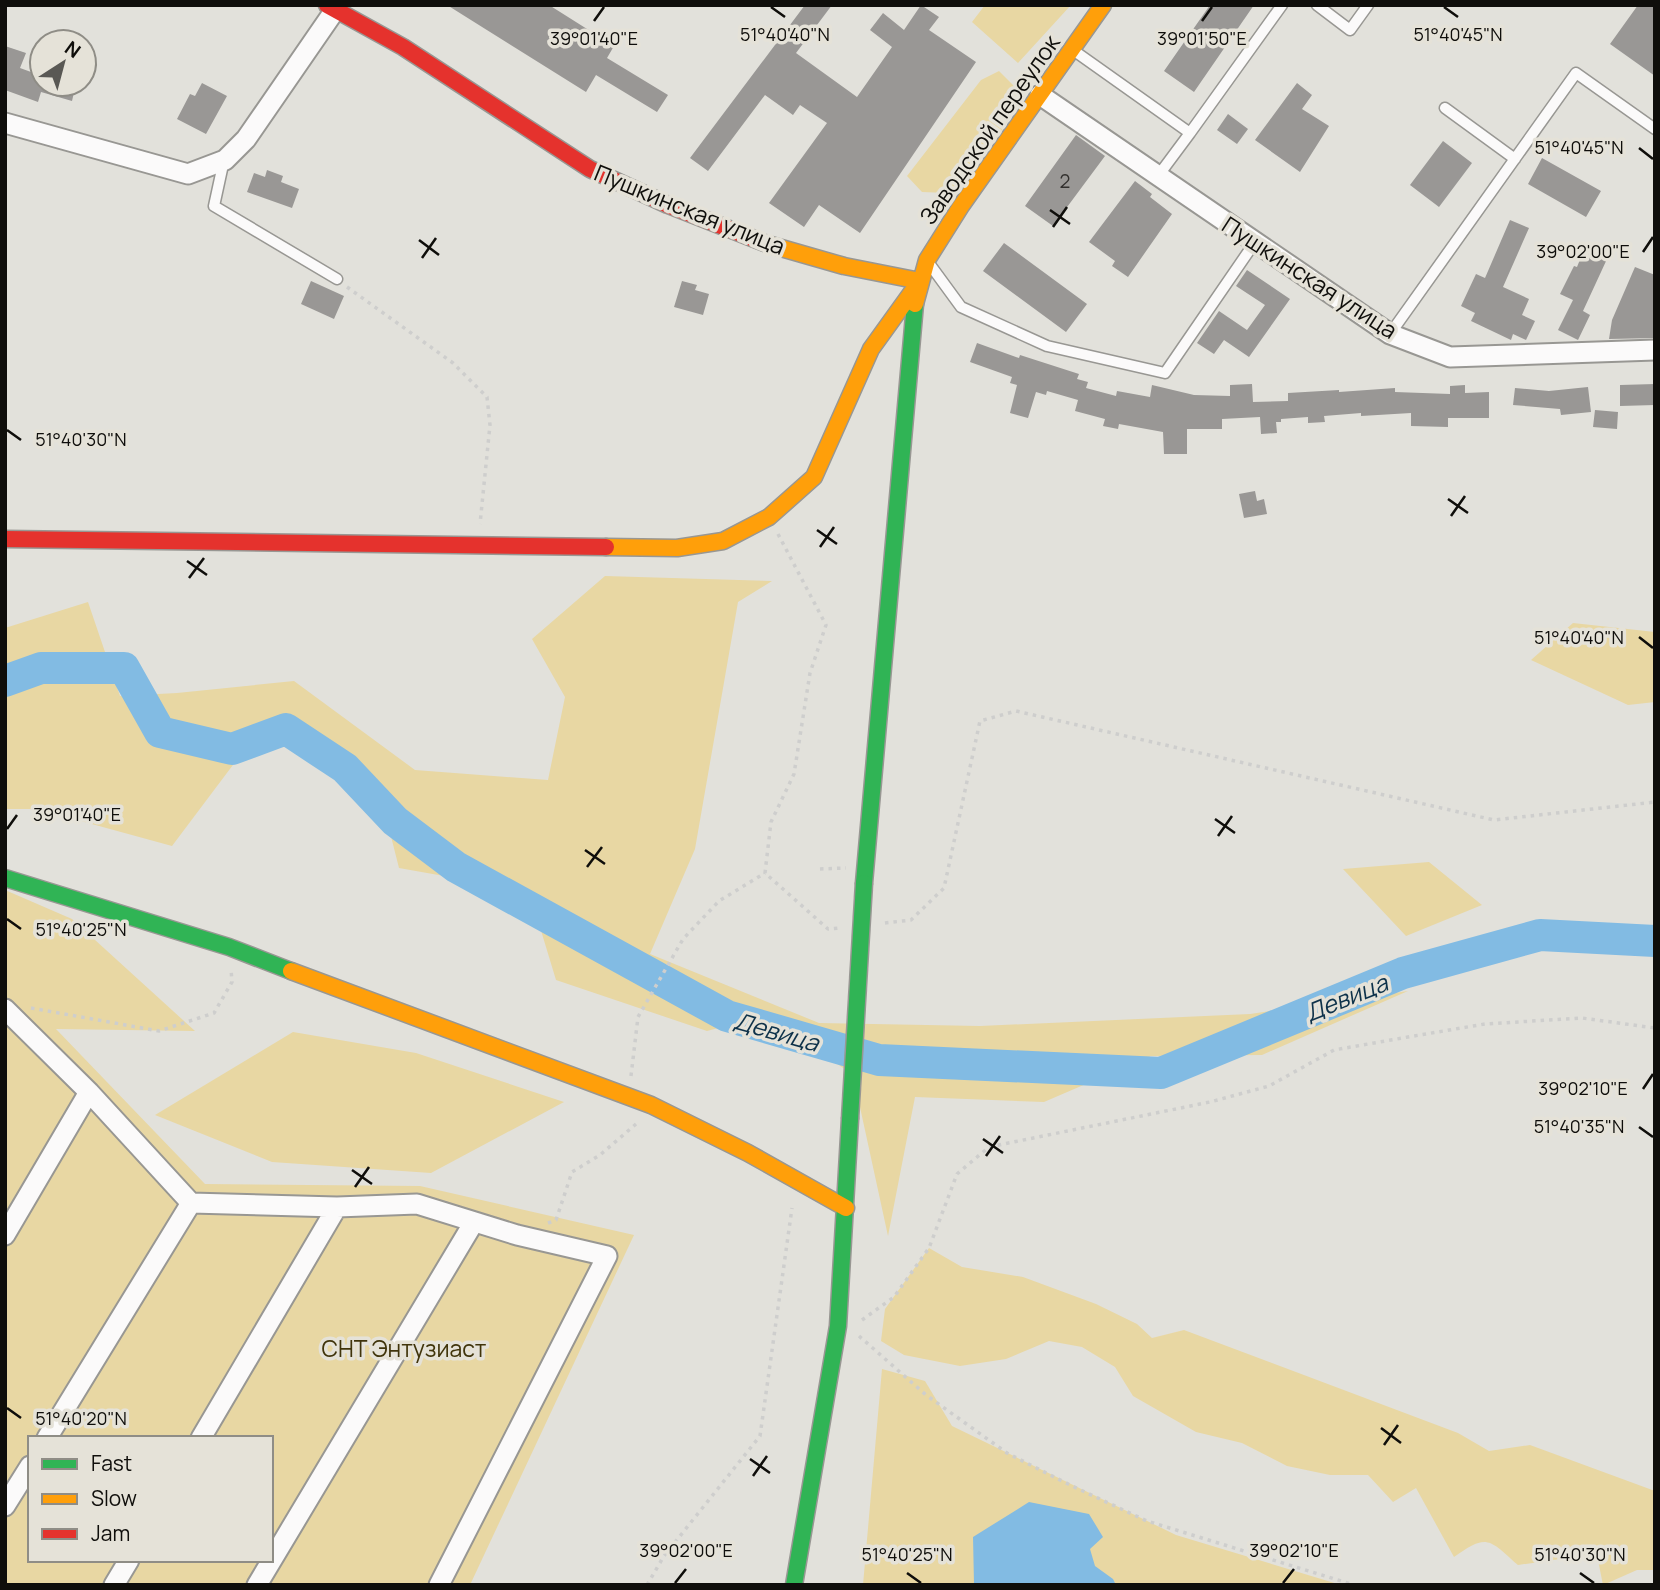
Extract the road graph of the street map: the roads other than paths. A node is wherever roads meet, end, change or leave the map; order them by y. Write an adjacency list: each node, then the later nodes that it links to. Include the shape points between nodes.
1 (1103, 5): 6 (street, Заводской переулок)
2 (1282, 5): 11 (lane)
3 (1317, 5): 4 (lane, via 1350,30)
4 (1368, 5)
5 (331, 8): 13 (street, Пушкинская улица, via 246,139); 18 (street, Пушкинская улица, via 403,47 601,174 773,246)
6 (1072, 50): 7 (street, Заводской переулок); 11 (lane)
7 (1040, 96): 14 (street, Пушкинская улица); 16 (street, Заводской переулок)
8 (1445, 108): 12 (lane)
9 (5, 123): 13 (street, Пушкинская улица, via 188,174)
10 (1655, 129): 12 (lane, via 1576,73)
11 (1190, 133): 14 (lane)
12 (1515, 159): 19 (lane)
13 (225, 160): 17 (lane, via 214,206)
14 (1158, 176): 15 (street, Пушкинская улица)
15 (1255, 242): 16 (lane, via 1165,373 1047,346 961,307); 19 (street, Пушкинская улица)
16 (927, 260): 18 (street, Заводской переулок)
17 (337, 279)
18 (920, 281): 21 (street, via 871,349 814,477 769,517 723,541 677,548); 27 (street, bridge, via 913,312 864,883)
19 (1390, 334): 20 (street, Пушкинская улица, via 1450,357)
20 (1655, 351)
21 (5, 539)
22 (5, 878): 27 (street, via 229,947 651,1105)
23 (13, 1008): 24 (street)
24 (89, 1092): 25 (street); 29 (street)
25 (191, 1203): 26 (street); 30 (street)
26 (337, 1207): 28 (street, via 416,1204); 31 (street)
27 (846, 1208): 40 (street, via 838,1326)
28 (474, 1222): 34 (street); 39 (street, via 607,1256)
29 (5, 1235)
30 (48, 1436)
31 (202, 1436)
32 (28, 1469): 33 (street)
33 (5, 1506)
34 (273, 1558)
35 (128, 1562): 37 (street)
36 (271, 1562): 38 (street)
37 (114, 1585)
38 (257, 1585)
39 (439, 1585)
40 (794, 1585)

